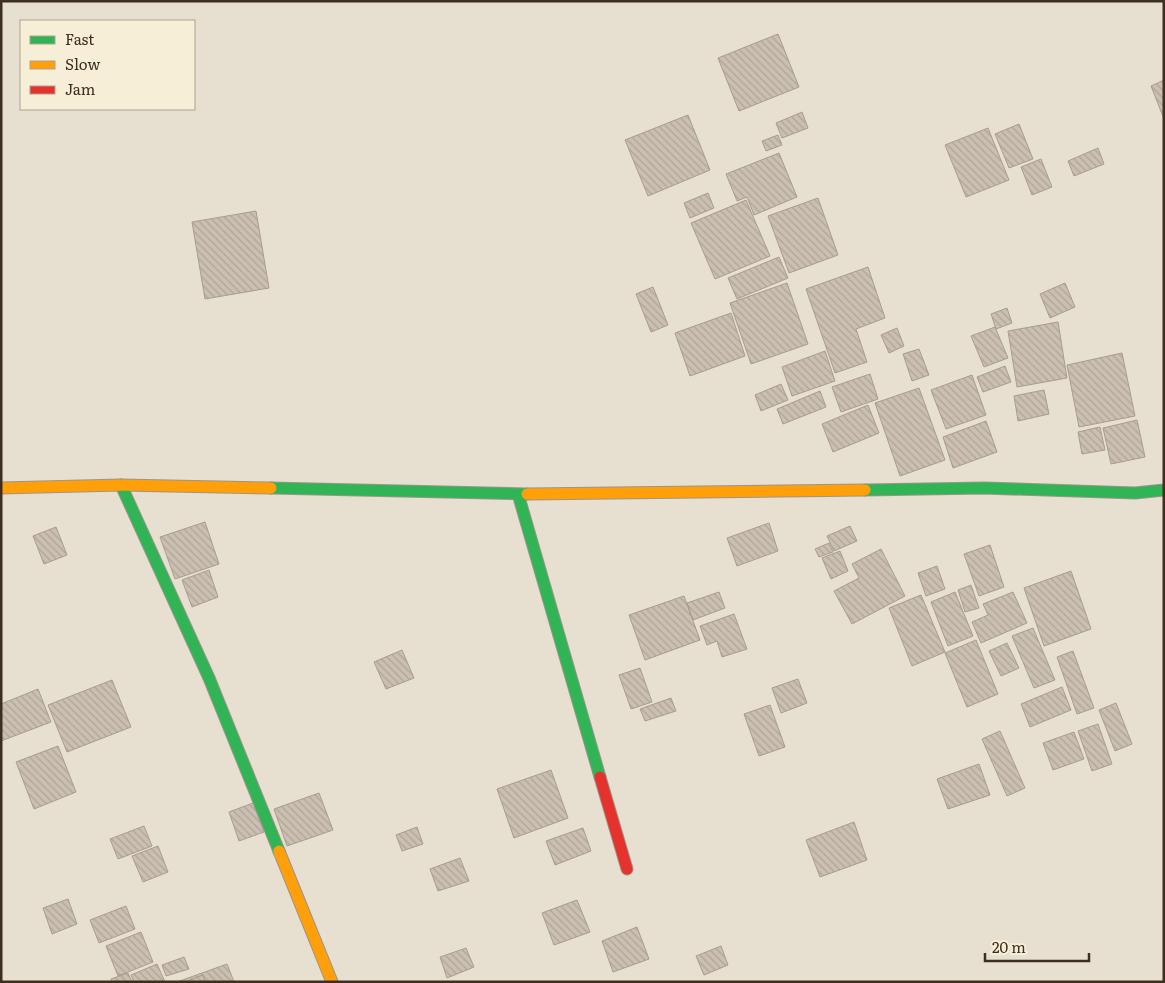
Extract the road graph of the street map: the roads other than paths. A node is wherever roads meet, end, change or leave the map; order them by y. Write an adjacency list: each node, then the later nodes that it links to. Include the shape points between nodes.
1 (120, 485): 2 (street); 4 (street); 6 (street, via 209,678)
2 (1, 488)
3 (1164, 490): 4 (street, via 1134,493 984,488)
4 (518, 494): 5 (street)
5 (627, 868)
6 (332, 982)

